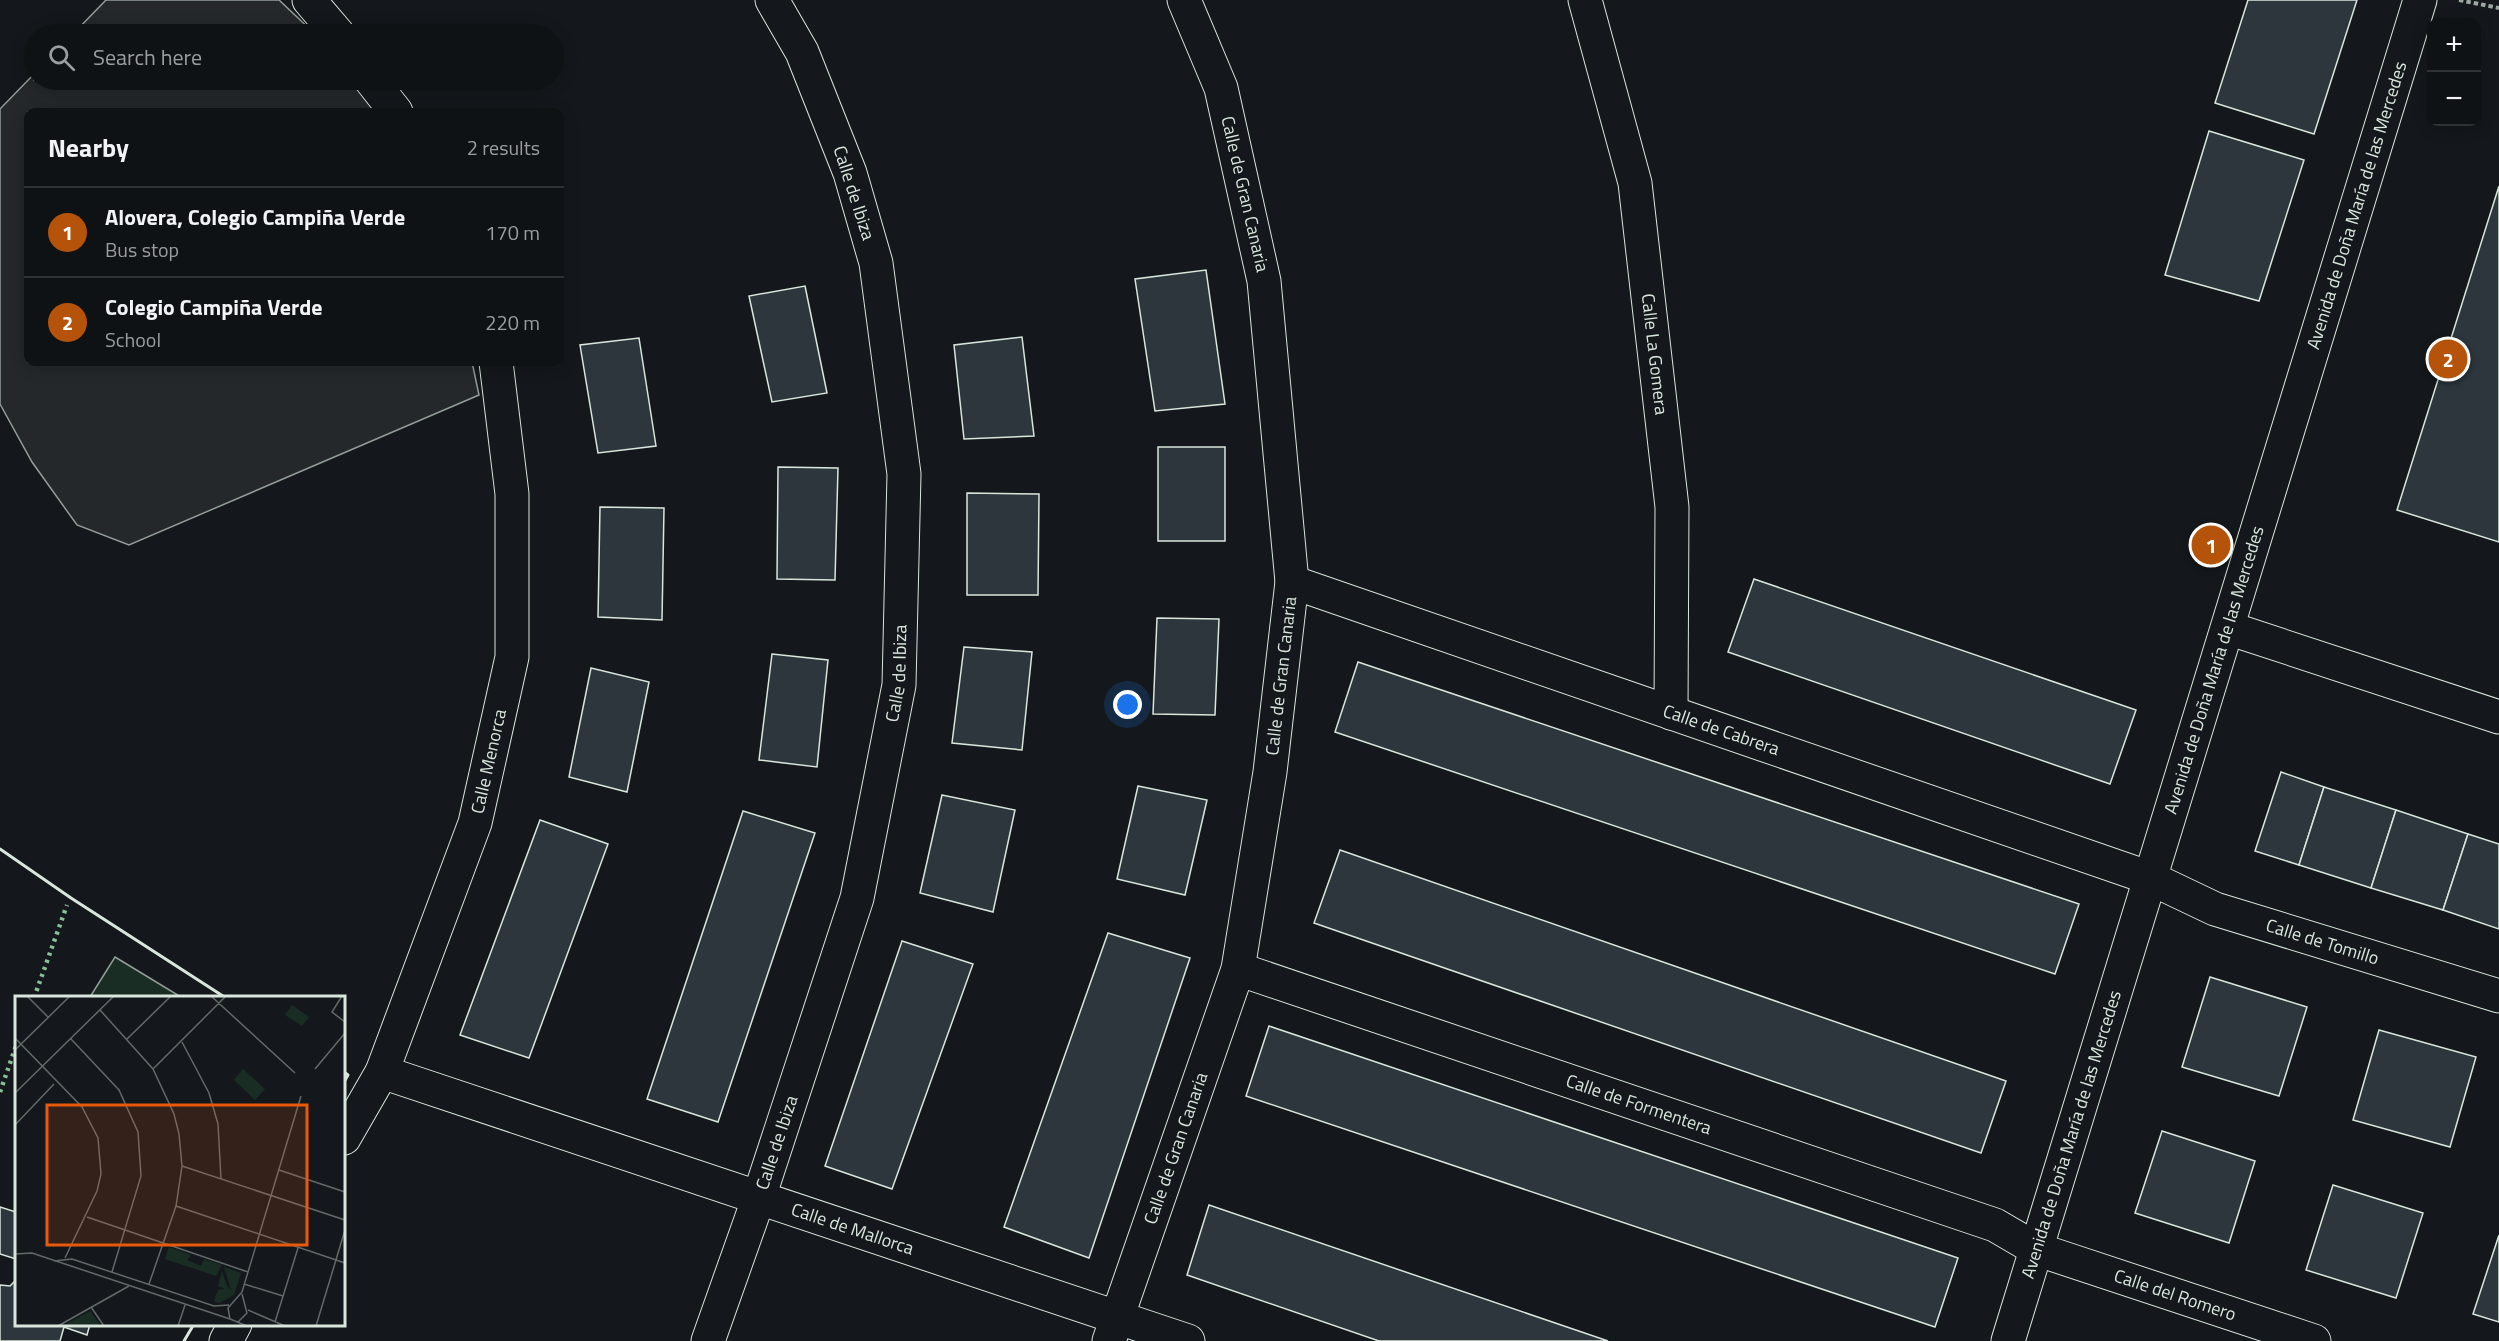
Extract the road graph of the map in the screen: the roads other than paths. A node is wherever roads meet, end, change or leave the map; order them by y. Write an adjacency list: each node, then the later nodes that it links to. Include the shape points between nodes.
1 (309, 0): 6 (street)
2 (772, 0): 19 (street, Calle de Ibiza, via 802,52 850,174 876,263 904,474 899,685 857,898)
3 (1184, 0): 10 (street, Calle de Gran Canaria, via 1221,88 1264,281)
4 (1585, 0): 12 (street, Calle La Gomera, via 1635,183 1672,507)
5 (2420, 0): 11 (street, Avenida de Doña María de las Mercedes)
6 (329, 24)
7 (379, 90): 8 (street)
8 (393, 108)
9 (496, 366): 17 (street, Calle Menorca, via 512,494 512,657 475,823)
10 (1292, 582): 12 (street, Calle de Cabrera); 15 (street, Calle de Gran Canaria, via 1270,772)
11 (2228, 628): 13 (street); 14 (street, Avenida de Doña María de las Mercedes)
12 (1671, 713): 14 (street, Calle de Cabrera)
13 (2499, 717)
14 (2150, 878): 16 (street, Calle de Tomillo, via 2215,909); 20 (street, Avenida de Doña María de las Mercedes)
15 (1238, 969): 20 (street, Calle de Formentera, via 1995,1225); 22 (street, Calle de Gran Canaria)
16 (2499, 996)
17 (382, 1072): 18 (street, Calle Menorca); 19 (street, Calle de Mallorca)
18 (345, 1136)
19 (759, 1197): 22 (street, Calle de Mallorca); 24 (street, Calle de Ibiza)
20 (2036, 1249): 26 (street, Avenida de Doña María de las Mercedes); 27 (street, Calle del Romero)
21 (234, 1326): 23 (street)
22 (1113, 1329): 25 (street, Calle de Mallorca)
23 (226, 1341)
24 (708, 1341)
25 (1188, 1341)
26 (2008, 1341)
27 (2314, 1341)

